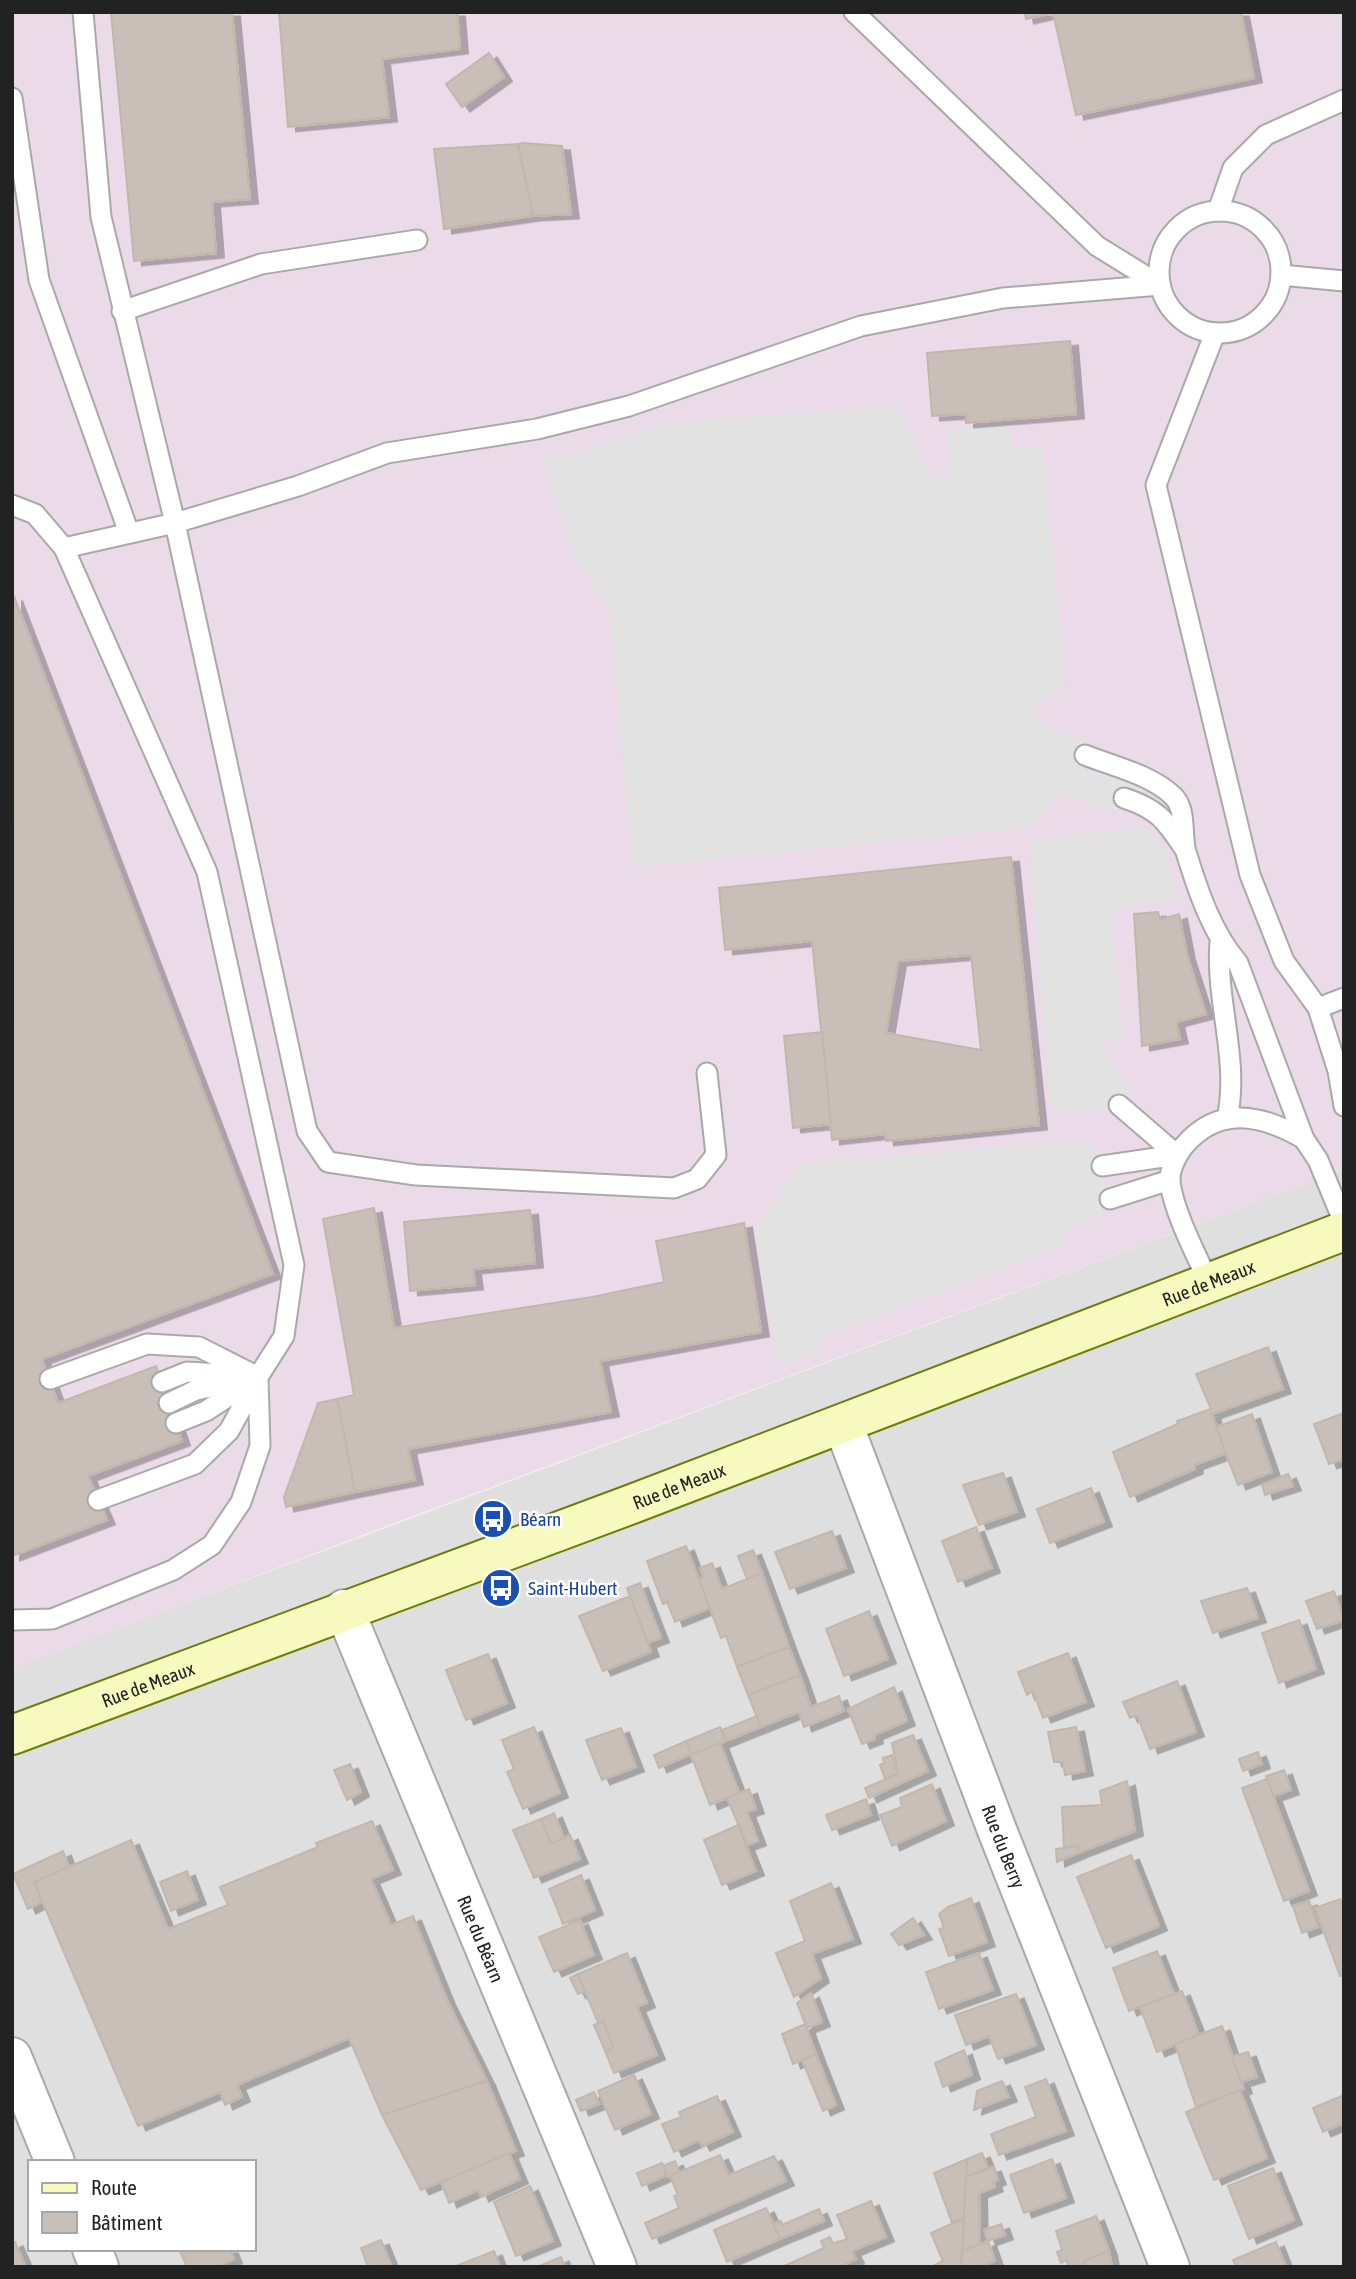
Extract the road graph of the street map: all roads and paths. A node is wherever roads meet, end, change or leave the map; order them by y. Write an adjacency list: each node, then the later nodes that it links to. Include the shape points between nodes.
1 (83, 12): 10 (lane, via 101,217)
2 (854, 12): 9 (lane, via 1097,246)
3 (12, 98): 14 (lane, via 39,280)
4 (1344, 100): 5 (lane, via 1266,135 1233,168)
5 (1219, 211): 7 (lane, via 1257,223 1275,247); 9 (lane, via 1189,221 1166,243)
6 (417, 240): 10 (lane, via 261,264)
7 (1281, 275): 8 (lane); 11 (lane, via 1278,295 1253,324)
8 (1344, 281)
9 (1160, 285): 11 (lane, via 1180,318); 13 (lane, via 1003,298 861,326 629,406 537,429 387,453)
10 (122, 311): 13 (lane)
11 (1215, 333): 21 (lane, via 1156,485 1250,875 1284,961)
12 (12, 505): 15 (lane, via 35,514)
13 (175, 523): 14 (lane); 22 (lane, via 307,1132 328,1162 416,1175 674,1188 697,1179 716,1155)
14 (129, 533): 15 (lane)
15 (64, 548): 34 (lane, via 207,872 294,1265 284,1336)
16 (1085, 755): 18 (lane, via 1159,785 1175,797 1181,811)
17 (1124, 798): 18 (lane, via 1161,816)
18 (1183, 862): 19 (lane)
19 (1220, 942): 25 (lane, via 1218,971 1231,1060); 26 (lane, via 1238,963)
20 (1344, 998): 21 (lane)
21 (1318, 1008): 24 (lane)
22 (707, 1073)
23 (1119, 1105): 27 (lane)
24 (1344, 1107)
25 (1227, 1119): 26 (lane, via 1276,1123); 27 (lane, via 1198,1130)
26 (1304, 1139): 31 (lane, via 1318,1160)
27 (1177, 1155): 28 (lane); 29 (lane)
28 (1102, 1166)
29 (1170, 1180): 30 (lane); 33 (lane)
30 (1110, 1199)
31 (1344, 1223)
32 (1344, 1231): 33 (main road, Rue de Meaux)
33 (1209, 1283): 39 (main road, Rue de Meaux)
34 (258, 1377): 35 (lane, via 200,1347 147,1343); 36 (lane, via 187,1372); 37 (lane, via 196,1390); 38 (lane, via 206,1411); 40 (lane, via 229,1430 195,1464); 42 (lane, via 260,1446 241,1502 212,1545 173,1570 52,1619)
35 (50, 1379)
36 (162, 1382)
37 (169, 1402)
38 (176, 1423)
39 (843, 1423): 41 (main road, Rue de Meaux); 47 (street, Rue du Berry)
40 (98, 1500)
41 (344, 1609): 43 (main road, Rue de Meaux); 46 (street, Rue du Béarn)
42 (12, 1620)
43 (12, 1735)
44 (12, 2057): 45 (street)
45 (54, 2160)
46 (618, 2267)
47 (1170, 2267)

